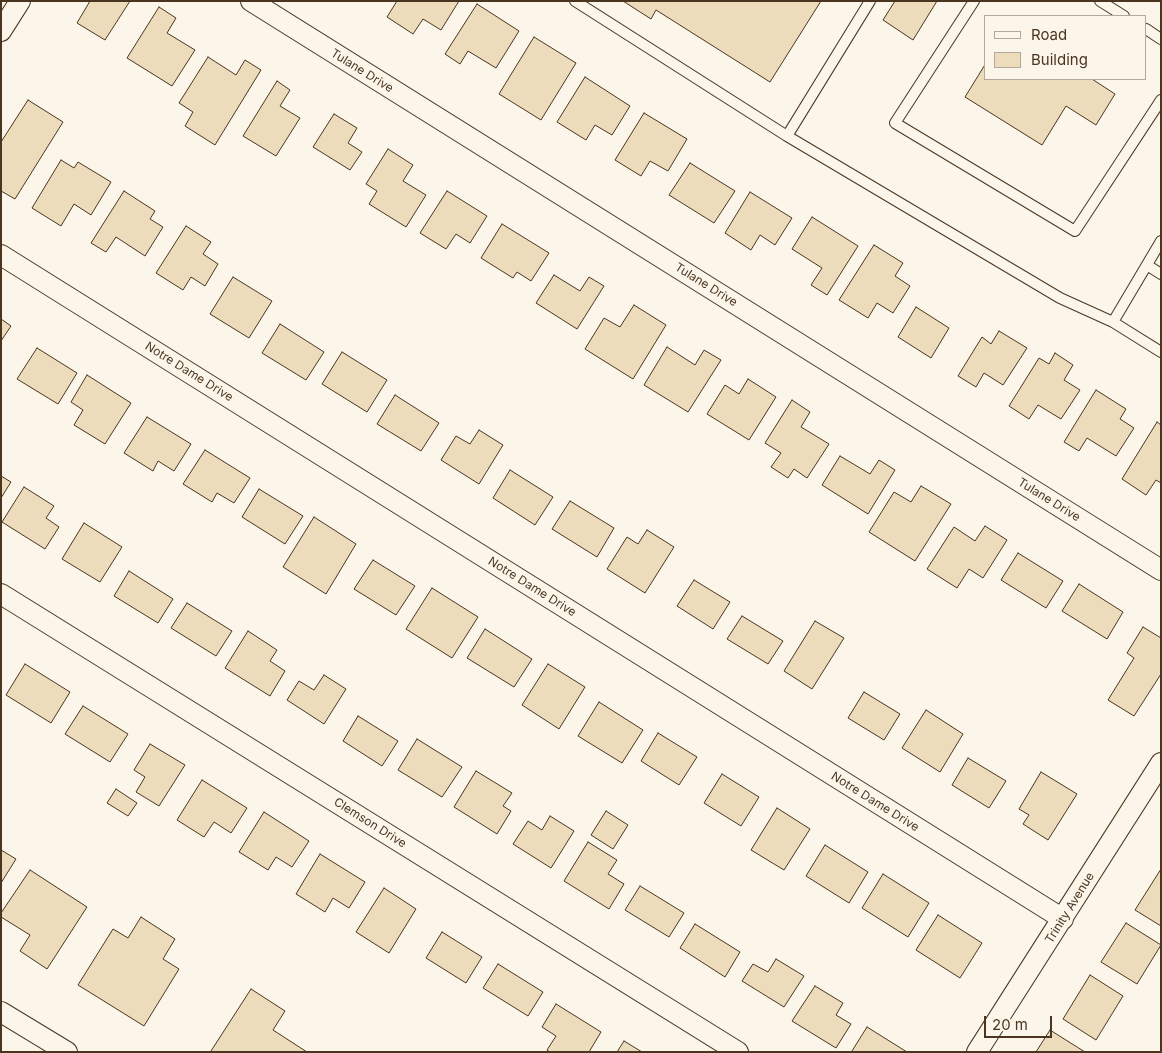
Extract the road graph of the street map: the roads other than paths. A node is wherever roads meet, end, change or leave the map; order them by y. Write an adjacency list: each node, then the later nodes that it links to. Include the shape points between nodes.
1 (20, 1): 8 (street)
2 (251, 1): 19 (street, Tulane Drive)
3 (575, 1): 12 (lane)
4 (870, 1): 12 (lane)
5 (974, 1): 11 (lane, via 895,123 1075,231)
6 (1100, 1): 7 (lane)
7 (1122, 15)
8 (1, 31)
9 (1147, 31): 10 (lane)
10 (1161, 39)
11 (1161, 100)
12 (787, 136): 17 (lane, via 1060,298)
13 (1161, 242): 15 (lane)
14 (1, 255): 22 (street, Notre Dame Drive)
15 (1147, 265): 16 (lane); 17 (lane)
16 (1161, 274)
17 (1113, 322): 18 (lane)
18 (1161, 352)
19 (1161, 570)
20 (1, 594): 25 (street, Clemson Drive)
21 (1161, 763): 22 (street, Trinity Avenue)
22 (1063, 919): 26 (street, Trinity Avenue)
23 (1, 1012): 24 (street)
24 (67, 1052)
25 (738, 1052)
26 (977, 1052)

